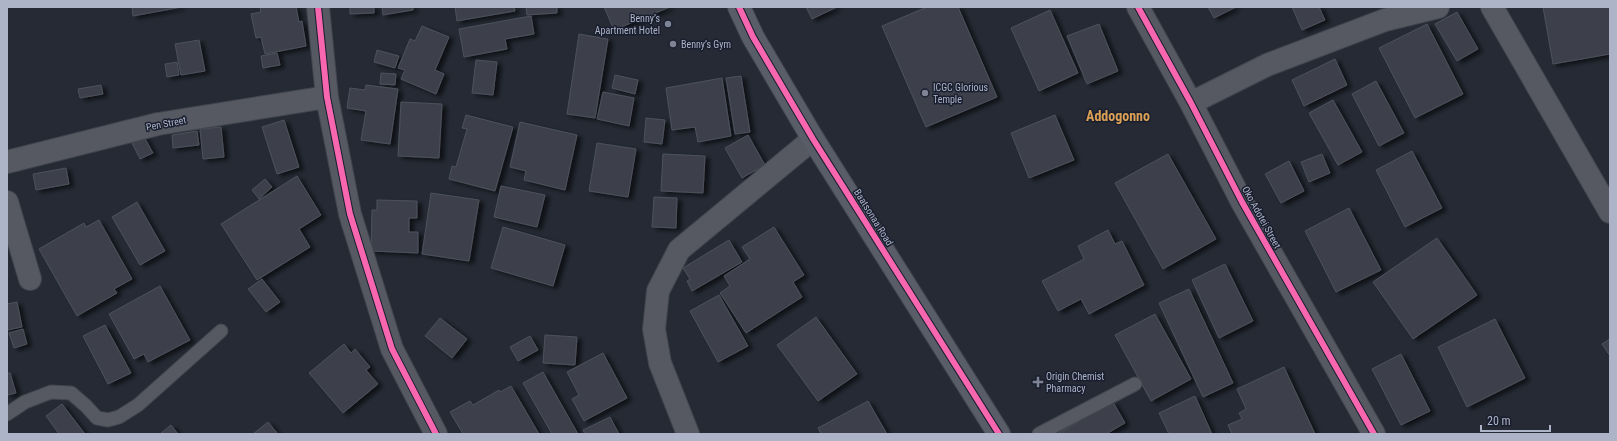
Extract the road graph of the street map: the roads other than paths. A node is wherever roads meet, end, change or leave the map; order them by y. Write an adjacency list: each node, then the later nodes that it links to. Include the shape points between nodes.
1 (318, 7): 6 (street)
2 (740, 7): 8 (street, Baatsonaa Road, via 753,37)
3 (1138, 7): 7 (street, Oko Adotei Street)
4 (1438, 7): 7 (street, via 1385,20 1267,65)
5 (1492, 7): 11 (street)
6 (327, 97): 9 (street, Pen Street, via 158,124); 16 (street, via 350,214 392,349)
7 (1191, 103): 20 (street, Oko Adotei Street, via 1242,202)
8 (813, 139): 17 (street, via 679,250 658,291 654,329 660,363); 18 (street, Baatsonaa Road)
9 (7, 162)
10 (7, 202): 12 (street)
11 (1610, 212)
12 (30, 279)
13 (221, 331): 15 (lane, via 138,405 118,417 108,420 97,418 71,393 51,392 25,402)
14 (1135, 384): 19 (lane)
15 (7, 414)
16 (436, 434)
17 (688, 434)
18 (999, 434)
19 (1039, 434)
20 (1374, 434)

